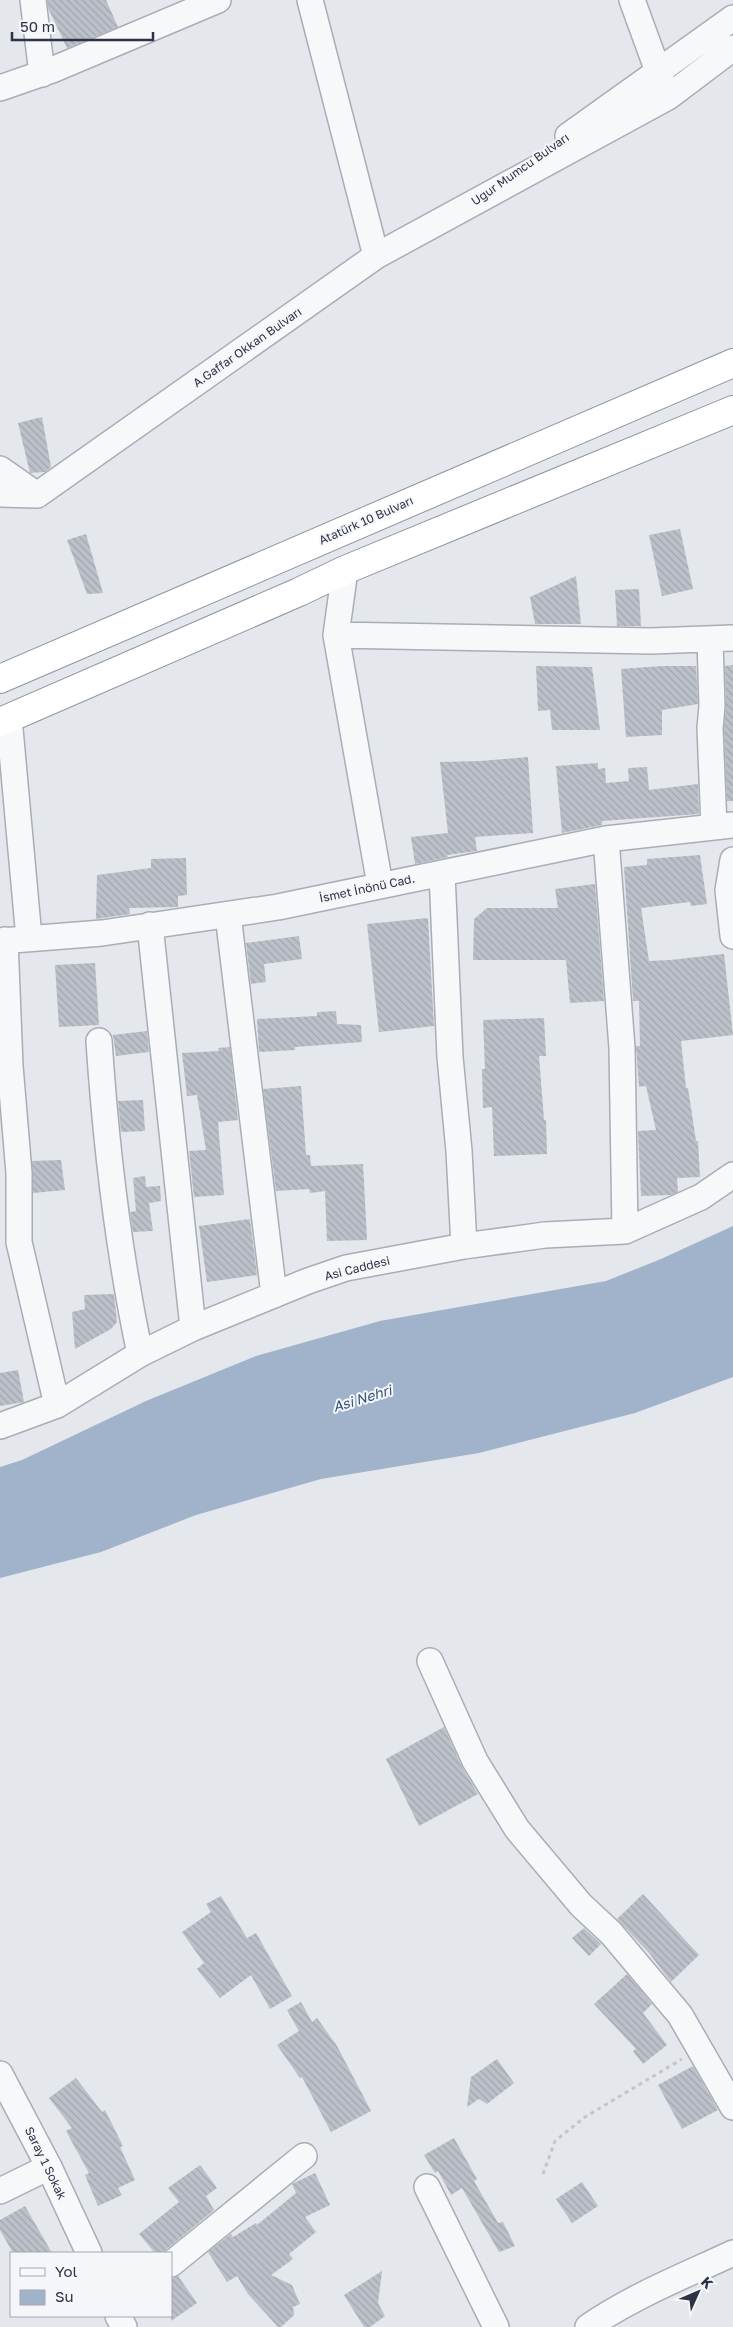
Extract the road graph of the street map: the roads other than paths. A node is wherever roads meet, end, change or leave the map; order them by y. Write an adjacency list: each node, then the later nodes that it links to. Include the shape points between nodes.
1 (32, 0): 8 (street)
2 (218, 0): 8 (street)
3 (310, 0): 12 (street)
4 (632, 0): 7 (street)
5 (733, 18): 7 (street, Uğur Mumcu Bulvarı)
6 (733, 48): 10 (street, Uğur Mumcu Bulvarı)
7 (658, 71): 10 (street); 11 (street, Uğur Mumcu Bulvarı)
8 (42, 74): 9 (street)
9 (0, 88)
10 (668, 97): 11 (street, Uğur Mumcu Bulvarı)
11 (464, 208): 12 (street, A.Gaffar Okkan Bulvarı)
12 (376, 256): 17 (street, A.Gaffar Okkan Bulvarı)
13 (733, 363): 21 (highway, Atatürk 10 Bulvarı)
14 (733, 410): 18 (highway)
15 (0, 469): 17 (street)
16 (0, 494): 17 (street)
17 (37, 495)
18 (345, 570): 19 (street); 22 (highway)
19 (336, 635): 20 (street, via 651,641); 27 (street)
20 (722, 638): 23 (street, via 710,728)
21 (0, 679)
22 (5, 720): 31 (street)
23 (724, 826): 24 (street, İsmet İnönü Cad.)
24 (606, 839): 26 (street, İsmet İnönü Cad.); 35 (street, via 622,1048)
25 (733, 860): 30 (street, via 728,890)
26 (442, 873): 27 (street, İsmet İnönü Cad.); 36 (street, via 450,1057)
27 (380, 885): 28 (street, İsmet İnönü Cad., via 278,908)
28 (228, 915): 29 (street, İsmet İnönü Cad.); 37 (street)
29 (150, 925): 31 (street, İsmet İnönü Cad., via 102,933); 38 (street)
30 (733, 936)
31 (29, 938): 32 (street, İsmet İnönü Cad.)
32 (2, 941): 40 (street, via 19,1173 19,1242)
33 (99, 1042): 39 (street, via 112,1194 127,1295)
34 (733, 1176): 35 (street, Asi Caddesi, via 701,1196)
35 (625, 1230): 36 (street, Asi Caddesi, via 545,1235)
36 (464, 1246): 37 (street, Asi Caddesi, via 346,1268)
37 (274, 1295): 38 (street, Asi Caddesi)
38 (193, 1328): 39 (street, Asi Caddesi)
39 (140, 1354): 40 (street, Asi Caddesi)
40 (57, 1405): 41 (street, Asi Caddesi)
41 (0, 1426)
42 (430, 1661): 44 (street, via 474,1761 517,1830 680,2015)
43 (0, 2074): 46 (street, Saray 1 Sokak)
44 (733, 2107)
45 (304, 2156): 51 (street)
46 (48, 2167): 48 (street); 49 (street, Saray 1 Sokak)
47 (427, 2187): 53 (street)
48 (0, 2191)
49 (89, 2252)
50 (733, 2253): 52 (street)
51 (172, 2263)
52 (603, 2322)
53 (496, 2327)

